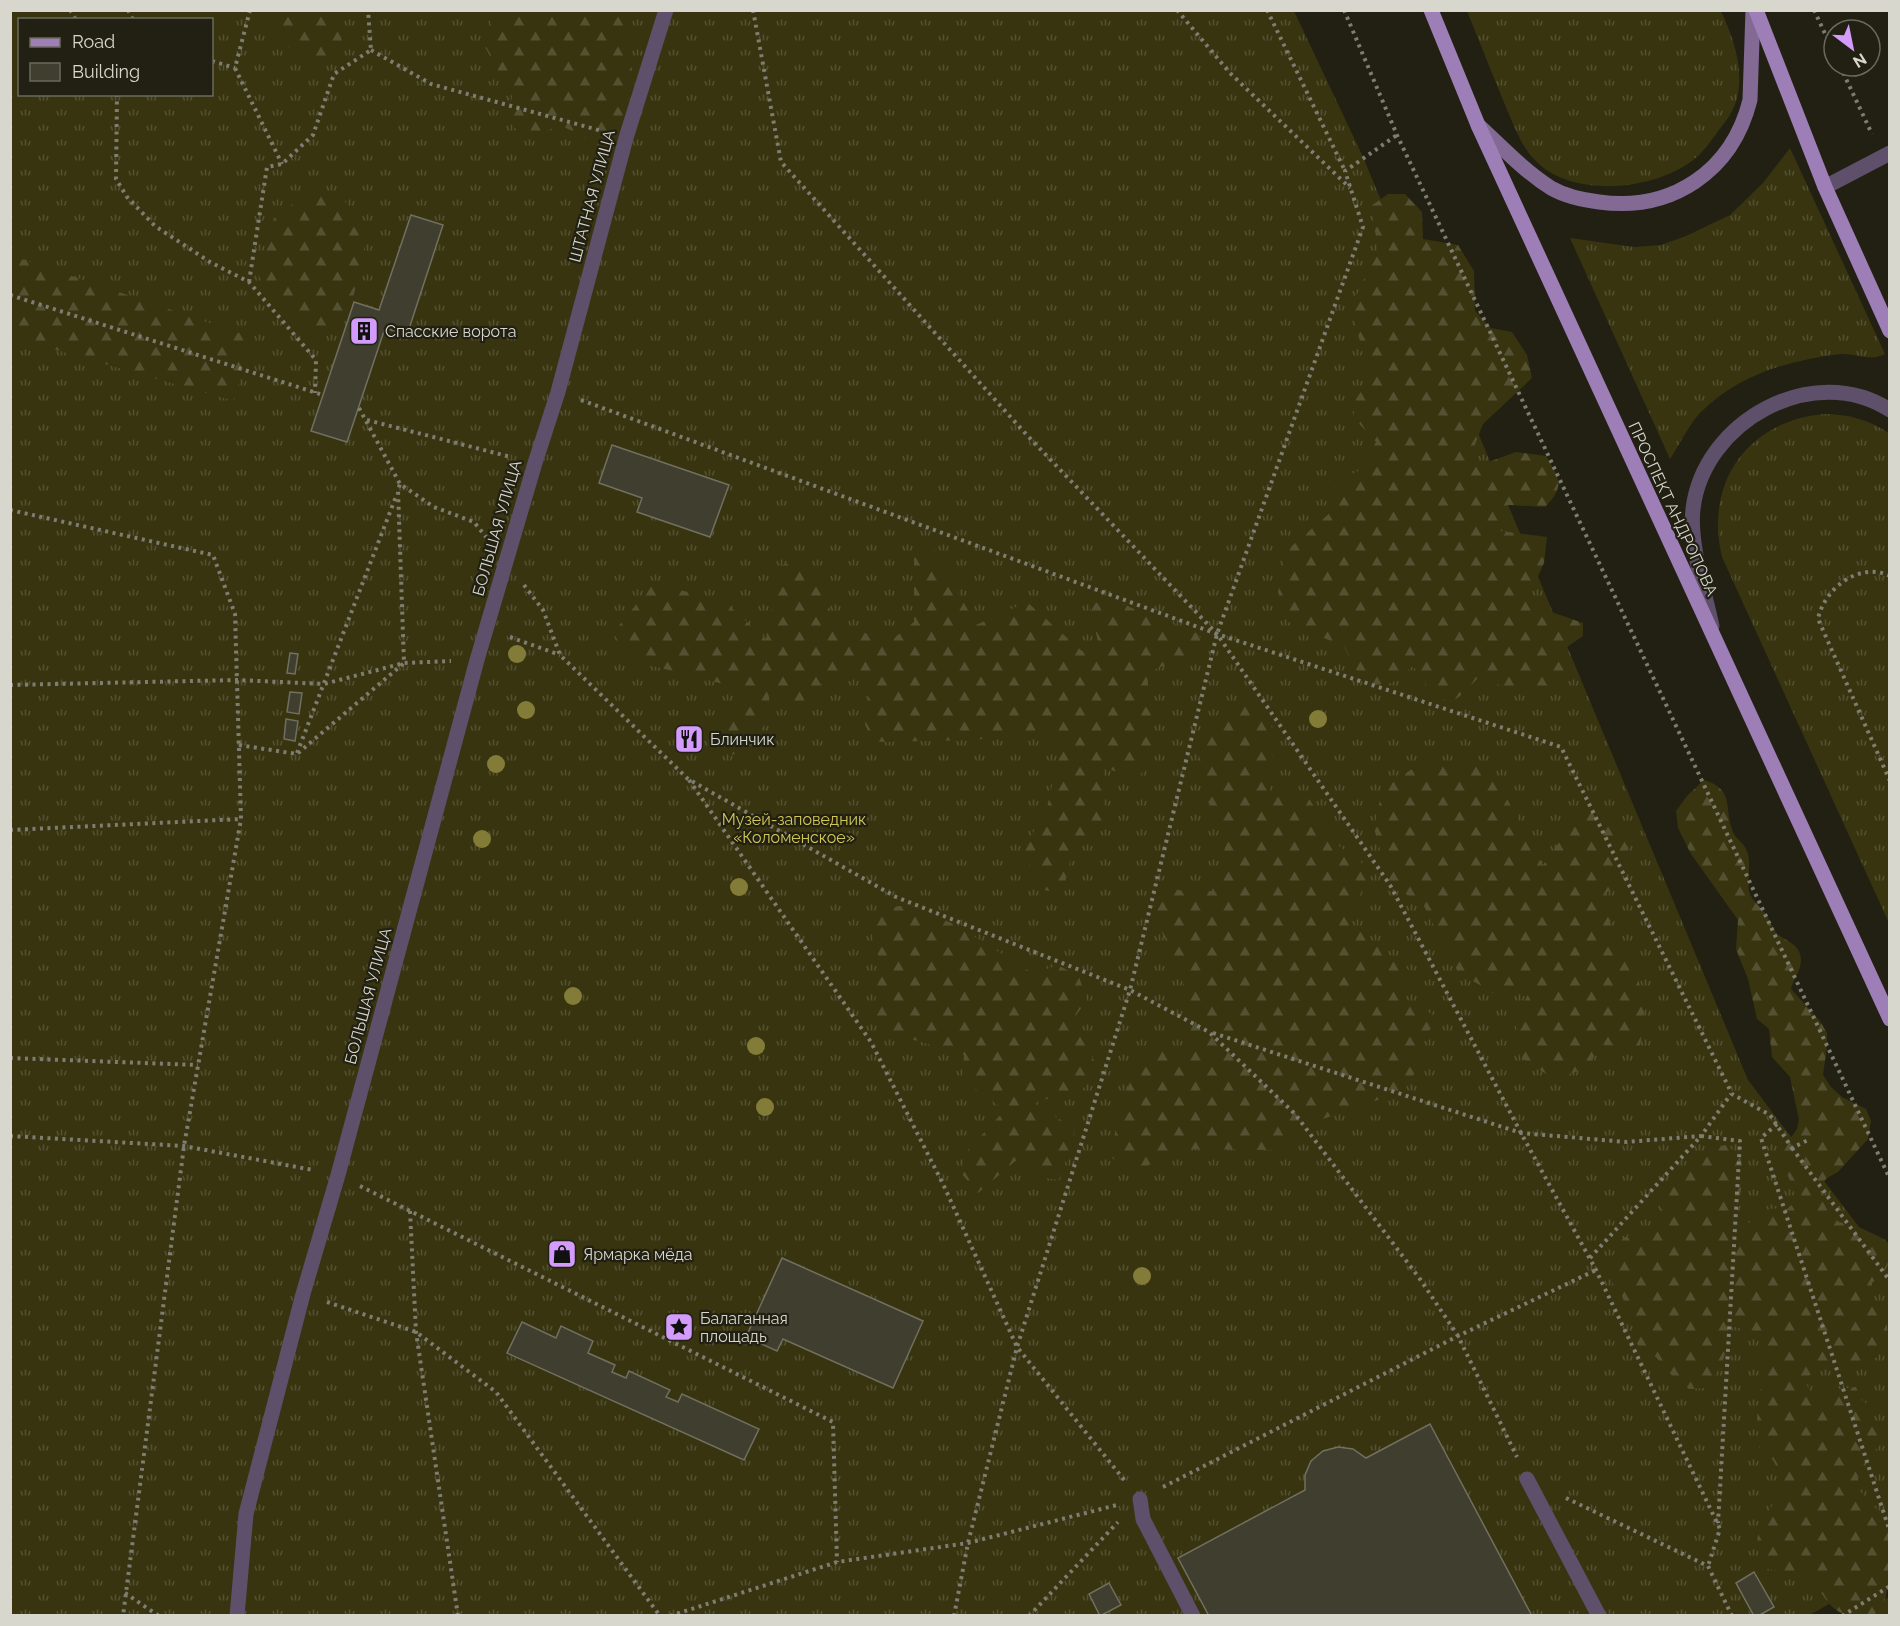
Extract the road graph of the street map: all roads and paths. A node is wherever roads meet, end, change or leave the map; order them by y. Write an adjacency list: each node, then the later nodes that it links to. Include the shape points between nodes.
1 (250, 10): 14 (path)
2 (368, 10): 12 (path)
3 (666, 10): 19 (street, ШТАТНАЯ УЛИЦА)
4 (753, 10): 41 (path, via 781,162 1025,434)
5 (1177, 10): 24 (path, via 1230,73)
6 (1267, 10): 22 (path)
7 (1344, 10): 18 (path)
8 (1431, 10): 17 (main road, ПРОСПЕКТ АНДРОПОВА)
9 (1754, 10): 17 (main road, via 1750,100 1742,125 1707,174 1679,191 1632,204 1569,195 1540,180); 23 (main road)
10 (1814, 10): 11 (path)
11 (1822, 27)
12 (370, 50): 19 (path, via 431,84); 21 (path, via 334,74 313,135)
13 (213, 62): 14 (path)
14 (235, 68): 21 (path)
15 (1846, 78): 20 (path)
16 (117, 96): 25 (path, via 116,179 127,197 155,226)
17 (1478, 125): 42 (main road, ПРОСПЕКТ АНДРОПОВА)
18 (1397, 135): 22 (path); 69 (path)
19 (626, 138): 28 (street, ШТАТНАЯ УЛИЦА)
20 (1886, 154): 23 (street)
21 (282, 164): 25 (path, via 267,167)
22 (1345, 171): 24 (path)
23 (1825, 187): 27 (main road)
24 (1351, 190): 41 (path, via 1362,227)
25 (249, 282): 29 (path, via 316,360)
26 (10, 295): 29 (path)
27 (1890, 331)
28 (558, 392): 34 (street, БОЛЬШАЯ УЛИЦА); 41 (path)
29 (315, 393): 30 (path)
30 (323, 395)
31 (359, 408): 33 (path)
32 (1890, 410): 42 (street, via 1851,395 1811,394 1749,417 1725,438 1707,466 1692,512)
33 (366, 420): 34 (path); 35 (path)
34 (535, 463): 38 (street, БОЛЬШАЯ УЛИЦА)
35 (400, 484): 36 (path); 38 (path, via 434,507 474,522)
36 (398, 490): 45 (path); 47 (path)
37 (10, 510): 46 (path, via 213,555 235,615)
38 (506, 562): 40 (street, БОЛЬШАЯ УЛИЦА); 43 (path, via 543,609)
39 (1890, 576): 52 (path, via 1869,571 1847,579 1828,596 1818,619)
40 (487, 629): 43 (path); 44 (street, БОЛЬШАЯ УЛИЦА)
41 (1217, 634): 55 (path); 60 (path, via 1561,747); 62 (path, via 1390,885)
42 (1716, 644): 56 (main road, ПРОСПЕКТ АНДРОПОВА)
43 (560, 655): 51 (path)
44 (477, 660): 45 (path); 68 (street, БОЛЬШАЯ УЛИЦА)
45 (404, 663): 47 (path); 50 (path)
46 (237, 680): 47 (path); 48 (path); 49 (path)
47 (324, 684): 50 (path)
48 (10, 685)
49 (239, 745): 50 (path); 53 (path)
50 (297, 754)
51 (688, 779): 55 (path, via 896,897); 77 (path, via 871,1042 944,1186)
52 (1890, 781)
53 (241, 819): 54 (path); 59 (path)
54 (10, 830)
55 (1130, 990): 57 (path); 77 (path)
56 (1890, 1019)
57 (1209, 1032): 62 (path); 76 (path, via 1295,1114 1420,1279)
58 (10, 1058): 59 (path)
59 (198, 1065): 66 (path)
60 (1732, 1094): 61 (path, via 1770,1115); 64 (path)
61 (1777, 1124): 67 (path); 81 (path, via 1761,1138)
62 (1521, 1133): 64 (path, via 1626,1142); 71 (path)
63 (10, 1136): 66 (path)
64 (1701, 1136): 71 (path); 80 (path, via 1740,1141)
65 (1810, 1139): 67 (path)
66 (183, 1146): 68 (path); 86 (path)
67 (1792, 1148): 73 (path)
68 (338, 1175): 70 (path); 74 (street, БОЛЬШАЯ УЛИЦА)
69 (1890, 1179)
70 (410, 1211): 75 (path); 83 (path, via 833,1422)
71 (1590, 1258): 72 (path)
72 (1596, 1270): 76 (path); 80 (path)
73 (1890, 1281)
74 (303, 1294): 75 (path); 89 (street, БОЛЬШАЯ УЛИЦА, via 246,1514)
75 (416, 1332): 90 (path); 91 (path, via 496,1392)
76 (1458, 1336): 78 (path); 79 (path)
77 (1017, 1347): 79 (path); 82 (path)
78 (1527, 1479): 84 (path); 96 (street)
79 (1140, 1499): 82 (path); 94 (path); 95 (street, via 1143,1520)
80 (1718, 1524): 84 (path, via 1720,1529)
81 (1890, 1532)
82 (968, 1543): 83 (path); 93 (path)
83 (837, 1562): 92 (path)
84 (1708, 1566): 97 (path)
85 (1890, 1586): 98 (path)
86 (125, 1593): 87 (path); 88 (path)
87 (123, 1616)
88 (159, 1616)
89 (237, 1616)
90 (458, 1616)
91 (660, 1616)
92 (670, 1616)
93 (954, 1616)
94 (1029, 1616)
95 (1193, 1616)
96 (1599, 1616)
97 (1732, 1616)
98 (1842, 1616)

